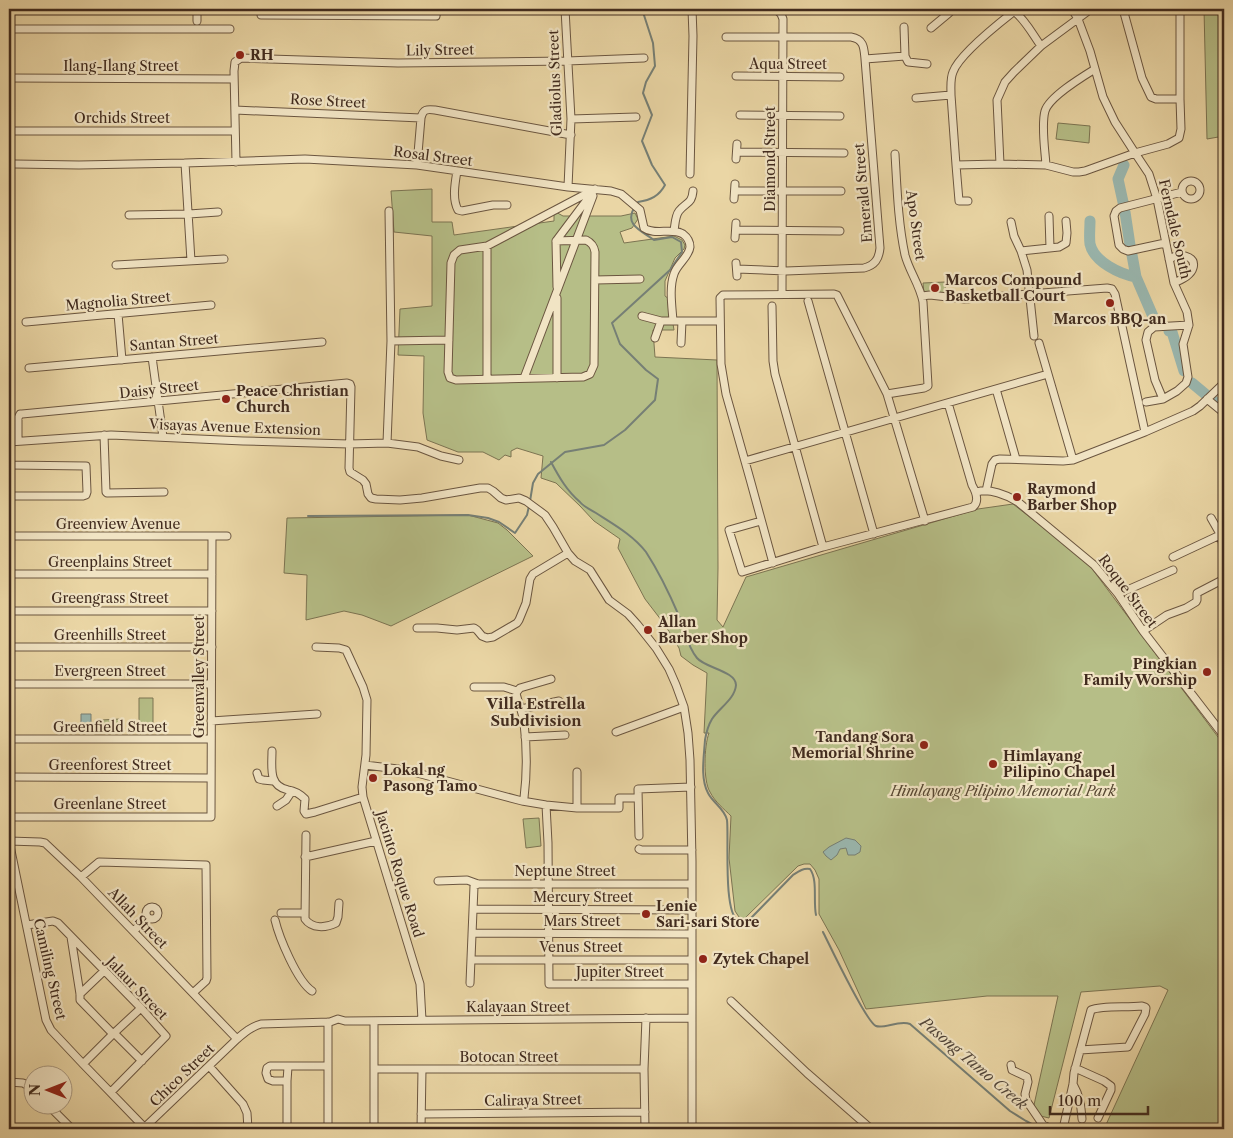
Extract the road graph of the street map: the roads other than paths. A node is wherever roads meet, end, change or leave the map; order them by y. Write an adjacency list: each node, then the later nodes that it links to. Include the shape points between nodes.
1 (197, 9): 17 (street)
2 (261, 9): 12 (street, via 260,15)
3 (437, 9): 15 (street, via 436,16)
4 (564, 9): 28 (street, Gladiolus Street)
5 (692, 9): 62 (street)
6 (742, 9): 23 (street, Diamond Street, via 777,10 782,16)
7 (946, 9): 20 (street, via 949,13)
8 (1072, 9): 16 (street, Ferndale South)
9 (1091, 9): 16 (street)
10 (1124, 9): 38 (street, via 1142,78 1151,97)
11 (1180, 9): 38 (street)
12 (286, 12): 13 (street)
13 (310, 12): 14 (street)
14 (333, 12): 15 (street)
15 (357, 12)
16 (1078, 19): 24 (street); 30 (street, Ferndale South)
17 (197, 21)
18 (904, 27): 25 (street)
19 (230, 28): 21 (street)
20 (931, 28)
21 (9, 29)
22 (726, 37): 23 (street)
23 (783, 37): 27 (street, Emerald Street, via 851,37 860,41); 32 (street, Diamond Street)
24 (1040, 46): 36 (street, via 1022,19 1012,13 969,50 956,66 952,73); 57 (street, via 1005,82 1000,93)
25 (905, 56): 27 (street); 29 (street, via 908,62)
26 (644, 58): 28 (street, Lily Street)
27 (865, 59): 94 (street, Emerald Street, via 879,255 874,263 864,268)
28 (567, 61): 35 (street, Lily Street, via 398,64 247,58 237,60); 45 (street, Gladiolus Street)
29 (927, 64)
30 (1095, 69): 52 (street, Ferndale South, via 1103,97); 59 (street, via 1069,85 1045,109)
31 (736, 76): 32 (street, Aqua Street)
32 (783, 76): 33 (street, Aqua Street); 41 (street, Diamond Street)
33 (840, 77)
34 (9, 78): 35 (street, Ilang-Ilang Street)
35 (234, 79): 39 (street)
36 (952, 95): 37 (street); 60 (street)
37 (916, 98)
38 (1180, 99): 52 (street, via 1179,138)
39 (235, 110): 44 (street, Rose Street); 47 (street)
40 (740, 115): 41 (street)
41 (783, 116): 42 (street); 50 (street, Diamond Street)
42 (840, 116)
43 (636, 117): 45 (street)
44 (421, 118): 48 (street, via 426,109 435,110); 58 (street)
45 (571, 119): 48 (street, Gladiolus Street)
46 (9, 130): 47 (street, Orchids Street)
47 (235, 131): 54 (street)
48 (571, 135): 63 (street, Gladiolus Street)
49 (736, 144): 50 (street, via 736,156)
50 (782, 152): 51 (street); 67 (street, Diamond Street)
51 (844, 153)
52 (1135, 153): 59 (street, via 1079,172); 70 (street, Ferndale South, via 1149,174)
53 (895, 154): 100 (street, Apo Street, via 905,255)
54 (236, 162): 55 (street, Rosal Street); 58 (street, Rosal Street, via 305,159)
55 (186, 163): 56 (street, Rosal Street); 75 (street)
56 (15, 164)
57 (1000, 164): 59 (street); 60 (street)
58 (417, 165): 61 (street, Rosal Street)
59 (1046, 165)
60 (956, 166): 71 (street, via 959,201)
61 (457, 171): 63 (street, Rosal Street); 72 (street, via 455,201 458,210)
62 (690, 174)
63 (568, 187): 64 (street, Rosal Street)
64 (595, 189): 81 (street, Rosal Street, via 622,194 640,210 644,228 648,231); 84 (street); 86 (street); 123 (street)
65 (693, 191): 81 (street, via 689,203 678,211)
66 (735, 191): 67 (street)
67 (782, 191): 68 (street); 80 (street, Diamond Street)
68 (841, 192)
69 (1182, 192): 70 (street)
70 (1157, 199): 85 (street, Ferndale South); 85 (street, via 1116,210 1114,216 1119,245 1128,250)
71 (968, 201)
72 (507, 205)
73 (389, 210): 115 (street)
74 (218, 212): 75 (street)
75 (189, 214): 76 (street); 91 (street)
76 (129, 215)
77 (1049, 216): 87 (street)
78 (1066, 220): 87 (street, via 1066,243)
79 (1011, 222): 88 (street)
80 (782, 230): 82 (street); 83 (street, via 736,226); 94 (street, Diamond Street)
81 (674, 231): 107 (street, via 683,234 690,245 673,276)
82 (840, 231)
83 (736, 238)
84 (556, 241): 96 (street, via 581,239 594,246); 124 (street)
85 (1165, 243): 90 (street, Ferndale South)
86 (487, 246): 114 (street, via 460,250 452,258); 125 (street)
87 (1050, 248): 88 (street)
88 (1021, 251): 99 (street)
89 (224, 259): 91 (street)
90 (1169, 259): 97 (street, Ferndale South); 97 (street, via 1177,255 1189,256 1194,266)
91 (192, 260): 92 (street)
92 (116, 265)
93 (736, 269): 94 (street, Emerald Street)
94 (782, 271): 98 (street, Diamond Street)
95 (640, 279): 96 (street)
96 (595, 280): 124 (street, via 594,365 590,374 583,377)
97 (1174, 284): 111 (street, Ferndale South)
98 (782, 294): 110 (street, via 723,295 720,298); 128 (street, via 836,294)
99 (1029, 294): 100 (street, via 965,299); 112 (street); 137 (street, via 1112,289)
100 (922, 296): 128 (street, Apo Street, via 928,386)
101 (808, 301): 136 (street)
102 (211, 305): 104 (street, Magnolia Street)
103 (772, 306): 144 (street, via 774,368)
104 (118, 314): 109 (street, Magnolia Street); 120 (street)
105 (642, 316): 106 (street)
106 (661, 321): 107 (street); 113 (street)
107 (673, 321): 108 (street)
108 (682, 321): 110 (street); 117 (street)
109 (26, 322)
110 (720, 324): 148 (street, via 723,378)
111 (1190, 325): 129 (street, via 1183,344 1186,383); 129 (street, via 1154,327 1148,332 1146,340)
112 (1034, 336)
113 (655, 338)
114 (449, 340): 115 (street); 125 (street, via 450,378)
115 (391, 341): 142 (street)
116 (322, 342): 119 (street, Santan Street)
117 (681, 343)
118 (1039, 343): 122 (street)
119 (152, 357): 120 (street, Santan Street); 131 (street)
120 (122, 360): 121 (street, Santan Street)
121 (29, 368)
122 (1048, 374): 127 (street); 147 (street)
123 (524, 378): 124 (street); 125 (street)
124 (557, 378)
125 (487, 379)
126 (1224, 383): 130 (street)
127 (996, 389): 133 (street); 145 (street)
128 (887, 394): 135 (street)
129 (1163, 399): 132 (street)
130 (1207, 399): 134 (street); 137 (street, via 1194,411)
131 (158, 402): 139 (street); 140 (street, Daisy Street, via 20,414); 143 (street, Daisy Street, via 350,384)
132 (1146, 402)
133 (948, 403): 135 (street); 151 (street)
134 (1224, 413)
135 (895, 418): 136 (street); 155 (street)
136 (845, 432): 144 (street); 156 (street)
137 (1144, 432): 147 (street)
138 (104, 435): 139 (street, Visayas Avenue Extension); 140 (street, Visayas Avenue Extension); 150 (street, via 106,492)
139 (163, 437): 143 (street, Visayas Avenue Extension)
140 (18, 441): 141 (street, Visayas Avenue Extension)
141 (9, 442): 152 (street, via 10,465 86,466 87,492 83,496)
142 (387, 443): 143 (street, Visayas Avenue Extension); 146 (street, Visayas Avenue Extension, via 418,447)
143 (348, 444): 163 (street, via 348,468 363,480 371,498 400,500 488,488 506,500 519,498 526,501 545,515)
144 (795, 447): 148 (street); 161 (street)
145 (1016, 459): 147 (street); 149 (street, via 995,460)
146 (459, 460)
147 (1073, 460)
148 (745, 461): 154 (street)
149 (986, 491): 151 (street); 170 (street, Roque Street, via 1018,502 1086,557)
150 (164, 492)
151 (976, 492): 155 (street, via 973,507)
152 (9, 496)
153 (1211, 518): 157 (street)
154 (761, 521): 165 (street); 165 (street, via 729,530 742,572)
155 (925, 521): 156 (street)
156 (874, 534): 161 (street)
157 (1220, 535): 162 (street); 164 (street)
158 (9, 536): 159 (street, Greenview Avenue)
159 (212, 536): 160 (street, Greenview Avenue); 168 (street, Greenvalley Street)
160 (227, 536)
161 (823, 547): 165 (street)
162 (1224, 548)
163 (568, 554): 173 (street, via 533,574 519,620 493,637 482,636 474,628); 184 (street, via 590,570 609,600 638,624 669,669)
164 (1173, 557)
165 (773, 563)
166 (1172, 570): 170 (street)
167 (9, 574): 168 (street, Greenplains Street)
168 (212, 574): 172 (street, Greenvalley Street)
169 (1224, 579): 174 (street, via 1197,593 1196,602 1167,615)
170 (1118, 594): 174 (street, Roque Street)
171 (9, 611): 172 (street, Greengrass Street)
172 (212, 611): 176 (street, Greenvalley Street)
173 (417, 628)
174 (1143, 631): 190 (street, Roque Street)
175 (9, 647): 176 (street, Greenhills Street)
176 (212, 647): 180 (street, Greenvalley Street)
177 (316, 647): 195 (street, Jacinto Roque Road, via 346,650 363,687 367,700)
178 (551, 679): 182 (street)
179 (9, 684): 180 (street, Evergreen Street)
180 (211, 684): 187 (street, Greenvalley Street)
181 (474, 687): 182 (street, via 504,687)
182 (517, 691): 185 (street)
183 (559, 701): 185 (street)
184 (684, 707): 188 (street); 201 (street)
185 (521, 709): 191 (street)
186 (317, 714): 187 (street)
187 (211, 721): 193 (street, Greenvalley Street)
188 (616, 732)
189 (565, 734): 191 (street)
190 (1224, 736)
191 (525, 737): 205 (street, via 526,770)
192 (9, 739): 193 (street, Greenfield Street)
193 (211, 739): 199 (street, Greenvalley Street)
194 (272, 751): 200 (street)
195 (365, 765): 203 (street, Jacinto Roque Road); 205 (street, via 406,770)
196 (577, 772): 208 (street)
197 (257, 773): 200 (street, via 259,779)
198 (9, 777): 199 (street, Greenforest Street)
199 (211, 778): 210 (street, Greenvalley Street)
200 (273, 781): 202 (street, via 280,788)
201 (691, 787): 204 (street, via 638,789); 216 (street)
202 (292, 791): 203 (street, via 305,799 306,814); 207 (street)
203 (363, 797): 214 (street, Jacinto Roque Road)
204 (638, 798): 208 (street, via 619,798 619,808); 212 (street)
205 (522, 801): 206 (street)
206 (546, 805): 208 (street); 221 (street)
207 (277, 806)
208 (577, 808)
209 (9, 817): 210 (street, Greenlane Street)
210 (211, 817)
211 (306, 835): 217 (street)
212 (638, 836)
213 (9, 841): 218 (street, Allah Street, via 45,843); 231 (street, Camiling Street)
214 (376, 841): 217 (street); 251 (street, Jacinto Roque Road, via 420,984)
215 (639, 849): 216 (street)
216 (692, 850): 222 (street)
217 (305, 857): 228 (street)
218 (81, 877): 232 (street, Allah Street); 244 (street, via 99,862 206,865 207,978)
219 (438, 881): 220 (street, Neptune Street, via 467,880)
220 (478, 884): 221 (street, Neptune Street); 224 (street, via 474,886)
221 (548, 884): 222 (street, Neptune Street); 225 (street)
222 (692, 884): 226 (street)
223 (339, 903): 228 (street, via 336,923 330,926 308,924)
224 (473, 909): 225 (street, Mercury Street); 233 (street)
225 (548, 909): 226 (street, Mercury Street); 234 (street)
226 (692, 910): 235 (street)
227 (281, 913): 228 (street)
228 (304, 913)
229 (147, 918): 232 (street)
230 (275, 920): 243 (street, via 283,946)
231 (27, 926): 236 (street, Jalaur Street, via 53,921); 257 (street, Camiling Street, via 46,1020)
232 (134, 932): 244 (street, Allah Street)
233 (472, 933): 234 (street, Mars Street); 237 (street)
234 (548, 933): 235 (street, Mars Street); 238 (street)
235 (692, 934): 239 (street)
236 (71, 937): 240 (street, Jalaur Street); 245 (street)
237 (470, 960): 238 (street, Venus Street); 241 (street)
238 (548, 960): 239 (street, Venus Street); 242 (street, Jupiter Street, via 549,984)
239 (692, 960): 242 (street)
240 (104, 971): 245 (street); 247 (street, Jalaur Street)
241 (470, 983)
242 (692, 984): 249 (street)
243 (312, 991)
244 (194, 992): 254 (street, Allah Street)
245 (80, 994): 253 (street, via 80,1000)
246 (731, 1001): 287 (street)
247 (141, 1008): 253 (street); 256 (street, Jalaur Street, via 166,1036)
248 (646, 1018): 249 (street, Kalayaan Street); 251 (street, Kalayaan Street); 265 (street)
249 (692, 1018): 286 (street)
250 (374, 1020): 251 (street, Kalayaan Street); 252 (street, Kalayaan Street, via 338,1019); 263 (street)
251 (422, 1020)
252 (329, 1022): 254 (street, Kalayaan Street, via 260,1024); 260 (street)
253 (114, 1034): 256 (street); 257 (street)
254 (237, 1038): 259 (street, Chico Street)
255 (1080, 1050): 255 (street, via 1092,1008 1145,1007 1145,1014 1128,1047); 262 (street)
256 (142, 1061): 270 (street, Jalaur Street)
257 (83, 1064): 270 (street, Camiling Street)
258 (1011, 1065): 275 (street, via 1012,1070 1027,1077 1026,1100)
259 (209, 1066): 277 (street, Chico Street); 280 (street, via 244,1104)
260 (328, 1066): 261 (street); 282 (street)
261 (288, 1067): 266 (street); 266 (street, via 270,1066 266,1073 270,1080)
262 (1075, 1068): 269 (street); 274 (street, via 1111,1086)
263 (374, 1069): 264 (street, Botocan Street); 283 (street)
264 (422, 1069): 265 (street, Botocan Street); 272 (street)
265 (644, 1069): 271 (street)
266 (287, 1081): 281 (street)
267 (9, 1082): 268 (street)
268 (22, 1083)
269 (1074, 1084): 276 (street, via 1081,1100); 289 (street)
270 (111, 1092): 277 (street, Camiling Street)
271 (645, 1112): 272 (street, Caliraya Street); 285 (street)
272 (422, 1114): 284 (street)
273 (59, 1116): 279 (street)
274 (1098, 1118)
275 (1040, 1119): 278 (street); 288 (street)
276 (1082, 1119)
277 (144, 1128)
278 (1038, 1128)
279 (72, 1129)
280 (248, 1129)
281 (287, 1129)
282 (328, 1129)
283 (374, 1129)
284 (421, 1129)
285 (645, 1129)
286 (692, 1129)
287 (871, 1129)
288 (1052, 1129)
289 (1063, 1129)

